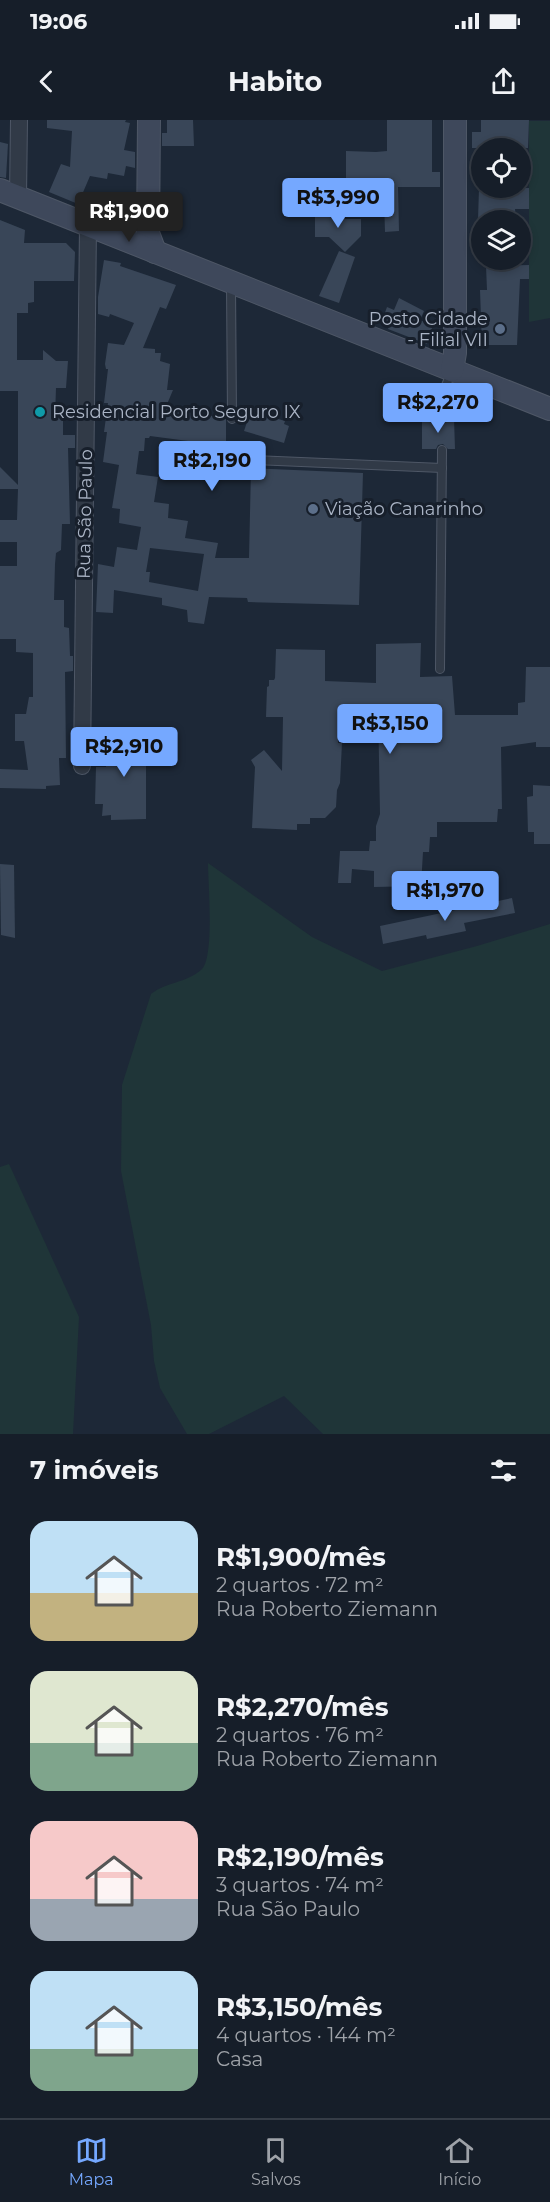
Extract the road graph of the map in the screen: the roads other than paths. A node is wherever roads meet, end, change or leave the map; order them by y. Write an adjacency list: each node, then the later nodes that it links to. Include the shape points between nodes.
1 (20, 120): 4 (street)
2 (149, 120): 6 (main road, via 148,233)
3 (455, 120): 8 (main road)
4 (9, 194): 5 (main road)
5 (88, 225): 6 (main road); 16 (street, Rua São Paulo)
6 (155, 252): 7 (main road)
7 (231, 282): 8 (main road); 11 (lane)
8 (452, 370): 9 (main road); 10 (lane, via 442,395)
9 (550, 409)
10 (442, 417)
11 (232, 419)
12 (442, 450): 14 (lane)
13 (182, 454): 14 (lane)
14 (442, 468): 15 (lane)
15 (440, 669)
16 (82, 766)

